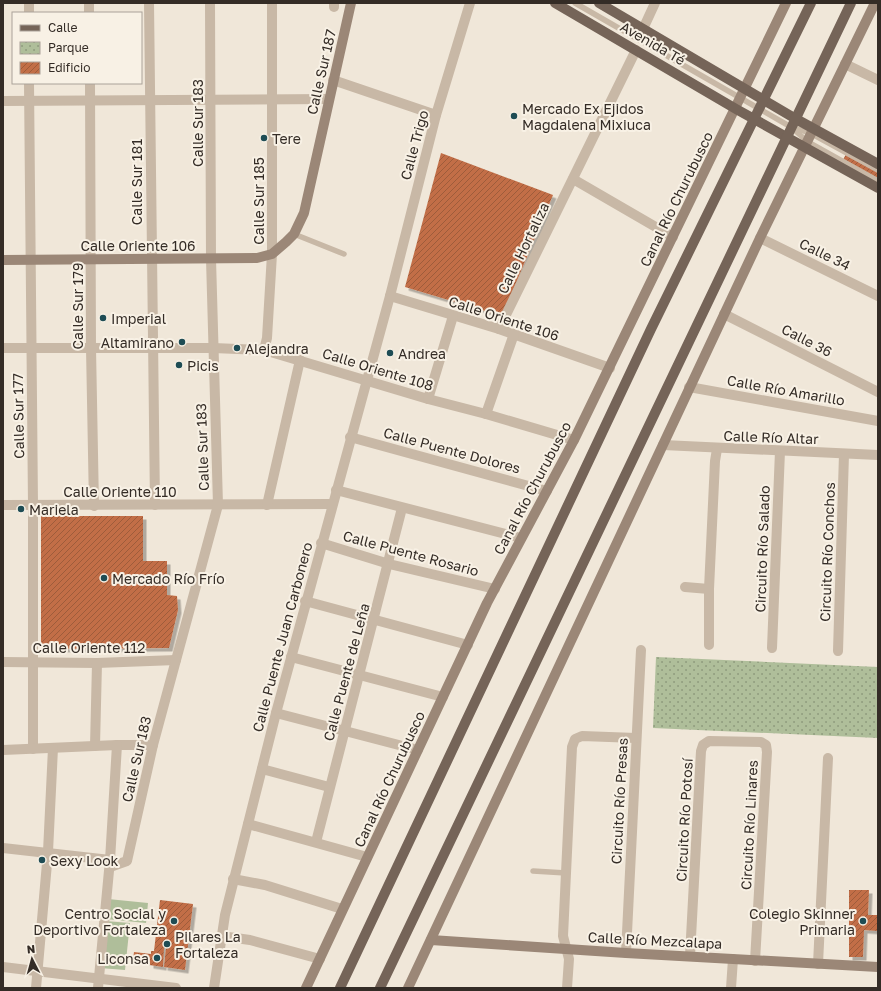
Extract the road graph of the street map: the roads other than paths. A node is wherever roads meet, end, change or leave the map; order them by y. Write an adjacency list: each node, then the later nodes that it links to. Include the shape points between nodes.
1 (149, 3): 27 (street, Calle Sur 181)
2 (210, 3): 23 (street, Calle Sur 183)
3 (272, 3): 24 (street, Calle Sur 185)
4 (351, 3): 17 (street, Calle Sur 187)
5 (470, 3): 32 (street, Calle Trigo)
6 (555, 3): 15 (main road, Avenida Té)
7 (575, 3): 22 (lane)
8 (599, 3): 14 (main road, Avenida Té)
9 (655, 3): 14 (street)
10 (786, 3): 21 (street, Canal Río Churubusco)
11 (811, 3): 30 (main road)
12 (851, 3): 34 (main road)
13 (875, 3): 16 (street)
14 (642, 29): 21 (main road, Avenida Té)
15 (636, 50): 31 (main road, Avenida Té); 39 (street, Calle Hortaliza)
16 (845, 64): 18 (street); 36 (street)
17 (333, 80): 25 (street, Calle Sur 187); 32 (street)
18 (878, 80)
19 (29, 84): 29 (street, Calle Sur 177)
20 (90, 84): 26 (street, Calle Sur 179)
21 (746, 88): 22 (street, Canal Río Churubusco); 30 (main road, Avenida Té)
22 (741, 98): 30 (lane); 31 (street, Canal Río Churubusco)
23 (211, 99): 24 (street); 27 (street); 48 (street, Calle Sur 183)
24 (272, 99): 25 (street); 45 (street, Calle Sur 185)
25 (329, 99): 42 (street, Calle Sur 187, via 304,213)
26 (90, 100): 27 (street); 29 (street); 51 (street, Calle Sur 179)
27 (150, 100): 47 (street, Calle Sur 181)
28 (3, 101): 29 (street)
29 (30, 101): 50 (street, Calle Sur 177)
30 (762, 105): 33 (main road); 34 (main road, Avenida Té)
31 (736, 108): 33 (main road, Avenida Té); 43 (street, Canal Río Churubusco)
32 (436, 115): 52 (street, Calle Trigo)
33 (755, 119): 35 (main road, Avenida Té); 151 (main road, via 648,336)
34 (793, 123): 35 (main road); 36 (main road, Avenida Té); 36 (lane)
35 (786, 137): 36 (main road, Avenida Té); 152 (main road)
36 (810, 138): 37 (main road); 38 (lane); 40 (lane); 41 (main road); 44 (street)
37 (878, 164)
38 (878, 170)
39 (573, 179): 43 (street); 56 (street, Calle Hortaliza)
40 (878, 181)
41 (878, 188)
42 (294, 234): 45 (street, Calle Sur 187); 46 (lane)
43 (673, 237): 65 (street, Canal Río Churubusco)
44 (760, 238): 53 (street, Calle 34); 54 (street)
45 (272, 254): 48 (street, Calle Oriente 106, via 257,258); 63 (street, Calle Sur 185)
46 (344, 254)
47 (151, 259): 48 (street, Calle Oriente 106); 51 (street, Calle Oriente 106); 60 (street, Calle Sur 181)
48 (212, 259): 61 (street, Calle Sur 183)
49 (3, 260): 50 (street, Calle Oriente 106)
50 (32, 260): 51 (street, Calle Oriente 106); 62 (street, Calle Sur 177)
51 (92, 260): 59 (street, Calle Sur 179)
52 (390, 296): 55 (street, Calle Oriente 106); 66 (street, Calle Puente Juan Carbonero)
53 (878, 296)
54 (724, 314): 67 (street); 68 (street, Calle 36)
55 (453, 316): 56 (street, Calle Oriente 106); 69 (street)
56 (499, 329): 57 (street, Calle Oriente 106)
57 (514, 334): 65 (street, Calle Oriente 106); 70 (street)
58 (3, 348): 62 (street, Calle Oriente 108)
59 (91, 348): 60 (street, Calle Oriente 108); 62 (street, Calle Oriente 108); 87 (street, Calle Sur 179)
60 (152, 348): 61 (street, Calle Oriente 108); 83 (street, Calle Sur 181)
61 (213, 348): 63 (street, Calle Oriente 108); 84 (street, Calle Sur 183)
62 (31, 349): 82 (street, Calle Sur 177)
63 (264, 350): 64 (street, Calle Oriente 108)
64 (300, 360): 66 (street, Calle Oriente 108); 85 (street)
65 (610, 368): 73 (street, Canal Río Churubusco)
66 (365, 381): 69 (street, Calle Oriente 108); 72 (street, Calle Puente Juan Carbonero)
67 (689, 387): 71 (street, Calle Río Amarillo); 74 (street)
68 (878, 392)
69 (428, 399): 70 (street, Calle Oriente 108)
70 (486, 414): 73 (street, Calle Oriente 108)
71 (878, 421)
72 (350, 437): 79 (street, Calle Puente Juan Carbonero); 80 (street, Calle Puente Dolores)
73 (574, 440): 80 (street, Canal Río Churubusco)
74 (663, 445): 75 (street, Calle Río Altar); 134 (street)
75 (717, 448): 76 (street, Calle Río Altar); 94 (street)
76 (780, 451): 77 (street, Calle Río Altar); 99 (street, Circuito Río Salado)
77 (844, 454): 78 (street, Calle Río Altar); 101 (street, Circuito Río Conchos)
78 (878, 455)
79 (336, 490): 81 (street, Calle Puente Juan Carbonero); 88 (street)
80 (547, 491): 89 (street, Canal Río Churubusco)
81 (332, 504): 85 (street, Calle Oriente 110); 90 (street, Calle Puente Juan Carbonero)
82 (33, 505): 86 (street, Calle Oriente 110); 87 (street, Calle Oriente 110); 105 (street, Calle Sur 177)
83 (154, 505): 84 (street, Calle Oriente 110); 87 (street, Calle Oriente 110)
84 (218, 505): 85 (street, Calle Oriente 110); 103 (street, Calle Sur 183)
85 (267, 505)
86 (3, 506)
87 (94, 506)
88 (402, 508): 89 (street); 91 (street, Calle Puente de Leña)
89 (521, 538): 93 (street, Canal Río Churubusco)
90 (321, 544): 91 (street, Calle Puente Rosario); 95 (street, Calle Puente Juan Carbonero)
91 (388, 564): 93 (street, Calle Puente Rosario); 96 (street, Calle Puente de Leña)
92 (685, 587): 94 (street)
93 (495, 589): 97 (street, Canal Río Churubusco)
94 (709, 589): 98 (street)
95 (305, 601): 96 (street); 102 (street, Calle Puente Juan Carbonero)
96 (374, 619): 97 (street); 107 (street, Calle Puente de Leña)
97 (468, 645): 108 (street, Canal Río Churubusco)
98 (709, 646)
99 (772, 648)
100 (641, 650): 111 (street, Circuito Río Presas)
101 (838, 651)
102 (291, 657): 107 (street); 109 (street, Calle Puente Juan Carbonero)
103 (176, 660): 106 (street, Calle Oriente 112); 114 (street, Calle Sur 183)
104 (3, 662): 105 (street, Calle Oriente 112)
105 (33, 662): 106 (street, Calle Oriente 112); 117 (street, Calle Sur 177)
106 (97, 663): 115 (street)
107 (360, 675): 108 (street); 110 (street, Calle Puente de Leña)
108 (444, 697): 119 (street, Canal Río Churubusco)
109 (276, 713): 110 (street); 121 (street, Calle Puente Juan Carbonero)
110 (344, 731): 119 (street); 122 (street, Calle Puente de Leña)
111 (636, 738): 130 (street, via 582,736 575,739 572,747); 136 (street, Circuito Río Presas)
112 (761, 742): 137 (street, Circuito Río Potosí, via 709,741 703,744); 140 (street, Circuito Río Linares, via 766,745 767,752)
113 (117, 745): 114 (street); 115 (street); 128 (street)
114 (153, 745): 128 (street, Calle Sur 183, via 127,861)
115 (95, 746): 116 (street)
116 (53, 748): 117 (street); 126 (street)
117 (33, 749): 118 (street)
118 (3, 750)
119 (418, 750): 127 (street, Canal Río Churubusco)
120 (828, 758): 141 (street)
121 (262, 769): 122 (street); 123 (street, Calle Puente Juan Carbonero)
122 (329, 787): 124 (street, Calle Puente de Leña)
123 (248, 824): 124 (street); 131 (street, Calle Puente Juan Carbonero)
124 (316, 842): 127 (street)
125 (3, 848): 126 (street)
126 (48, 852): 128 (street); 144 (street)
127 (367, 858): 132 (street, Canal Río Churubusco)
128 (110, 864): 145 (street)
129 (533, 871): 130 (lane)
130 (566, 873): 135 (street, via 563,936)
131 (233, 879): 132 (street, via 265,885); 133 (street, Calle Puente Juan Carbonero)
132 (342, 909): 138 (street, Canal Río Churubusco)
133 (221, 936): 138 (street, via 250,940); 149 (street, Calle Puente Juan Carbonero)
134 (431, 940): 135 (street, Calle Río Mezcalapa); 153 (street)
135 (566, 949): 136 (street, Calle Río Mezcalapa); 154 (street)
136 (626, 953): 137 (street, Calle Río Mezcalapa)
137 (690, 956): 139 (street, Calle Río Mezcalapa)
138 (320, 959): 150 (street, Canal Río Churubusco)
139 (733, 959): 140 (street, Calle Río Mezcalapa); 155 (street)
140 (755, 961): 141 (street, Calle Río Mezcalapa)
141 (818, 964): 143 (street, Calle Río Mezcalapa)
142 (3, 967): 144 (street)
143 (878, 967)
144 (38, 972): 145 (street); 147 (street)
145 (99, 983): 146 (street)
146 (156, 987): 148 (street)
147 (36, 988)
148 (176, 988)
149 (214, 988)
150 (306, 988)
151 (340, 988)
152 (380, 988)
153 (408, 988)
154 (567, 988)
155 (731, 988)

